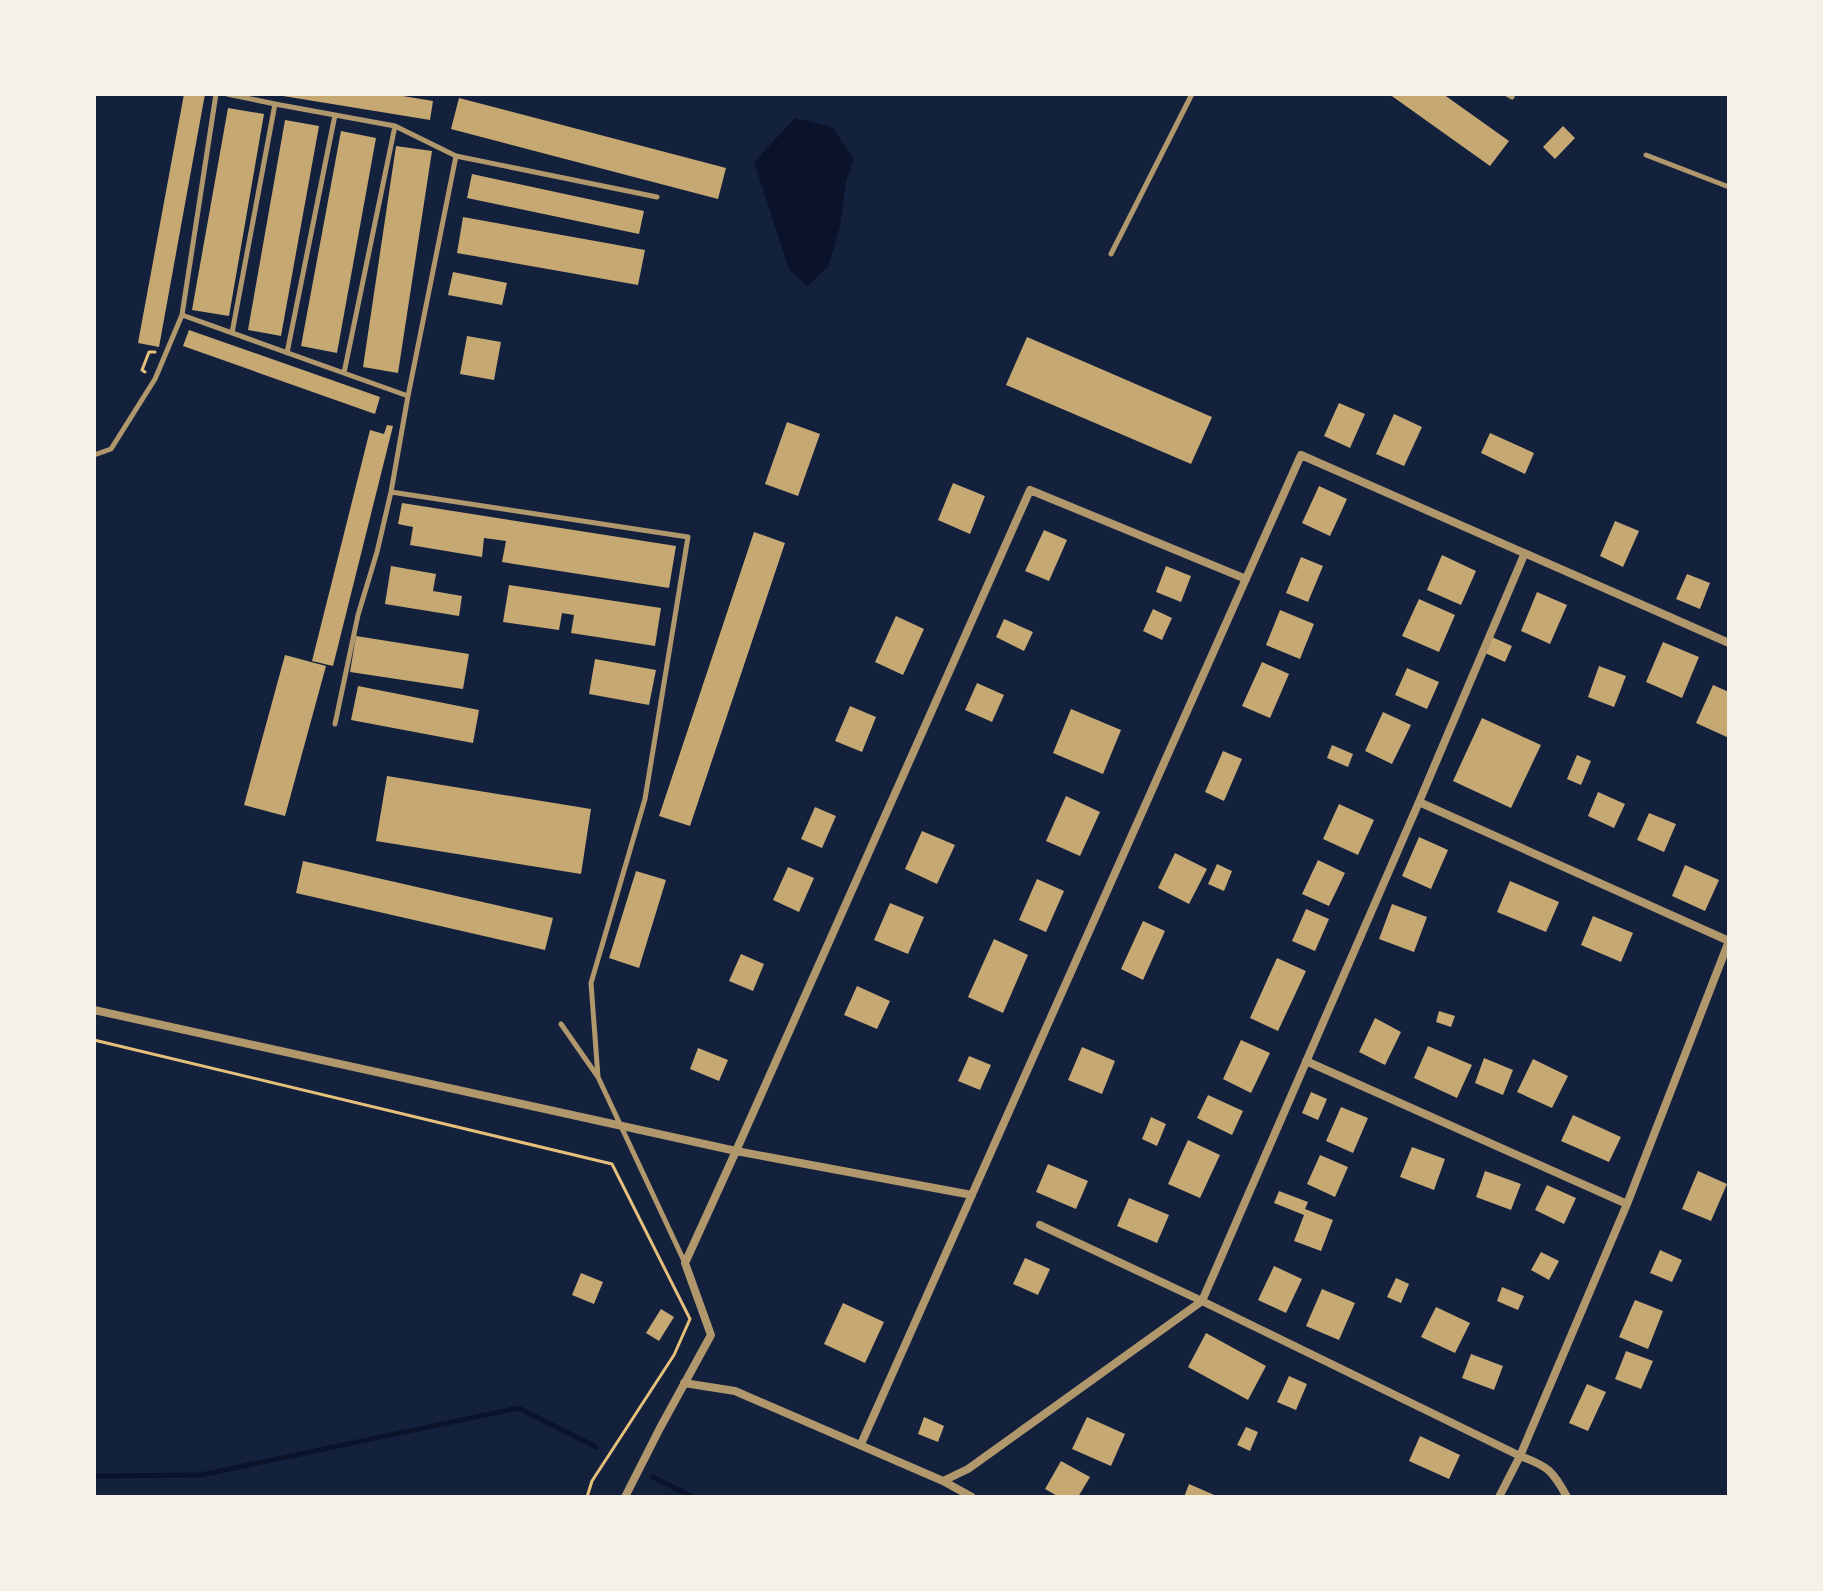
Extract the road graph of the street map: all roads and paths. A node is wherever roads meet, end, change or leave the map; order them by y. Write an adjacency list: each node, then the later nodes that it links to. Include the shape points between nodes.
1 (216, 94): 12 (lane)
2 (227, 94): 4 (lane)
3 (1192, 94): 11 (lane)
4 (275, 104): 5 (lane); 13 (lane)
5 (335, 115): 6 (lane); 14 (lane)
6 (395, 126): 8 (lane); 15 (lane)
7 (1646, 155): 9 (lane)
8 (456, 156): 10 (lane); 16 (lane)
9 (1729, 187)
10 (657, 197)
11 (1111, 254)
12 (182, 315): 13 (lane); 17 (lane, via 155,379 111,449)
13 (232, 333): 14 (lane)
14 (287, 353): 15 (lane)
15 (344, 373): 16 (lane)
16 (408, 396): 18 (lane)
17 (94, 455)
18 (391, 492): 22 (lane); 29 (lane, via 688,537 645,799 591,983)
19 (1524, 555): 20 (street, via 1301,455); 21 (street); 23 (street)
20 (1246, 579): 31 (street, via 1030,490); 32 (street)
21 (1729, 643)
22 (335, 724)
23 (1419, 802): 24 (street); 28 (street)
24 (1729, 941): 33 (street)
25 (94, 1010): 30 (street)
26 (561, 1024): 29 (lane)
27 (94, 1040): 41 (path, via 612,1164 690,1319 674,1355 592,1481)
28 (1306, 1061): 33 (street); 36 (street)
29 (598, 1077): 30 (lane)
30 (620, 1126): 31 (street); 35 (lane)
31 (736, 1151): 32 (street); 35 (street)
32 (972, 1195): 38 (street)
33 (1627, 1204): 39 (street)
34 (1040, 1225): 36 (street)
35 (685, 1263): 37 (street, via 711,1335)
36 (1202, 1301): 39 (street); 40 (street, via 968,1469)
37 (684, 1383): 38 (street, via 735,1391); 42 (street)
38 (861, 1444): 40 (street)
39 (1520, 1456): 44 (street); 45 (street, via 1543,1464)
40 (943, 1481): 43 (street)
41 (587, 1497)
42 (625, 1497)
43 (972, 1497)
44 (1499, 1497)
45 (1567, 1497)

